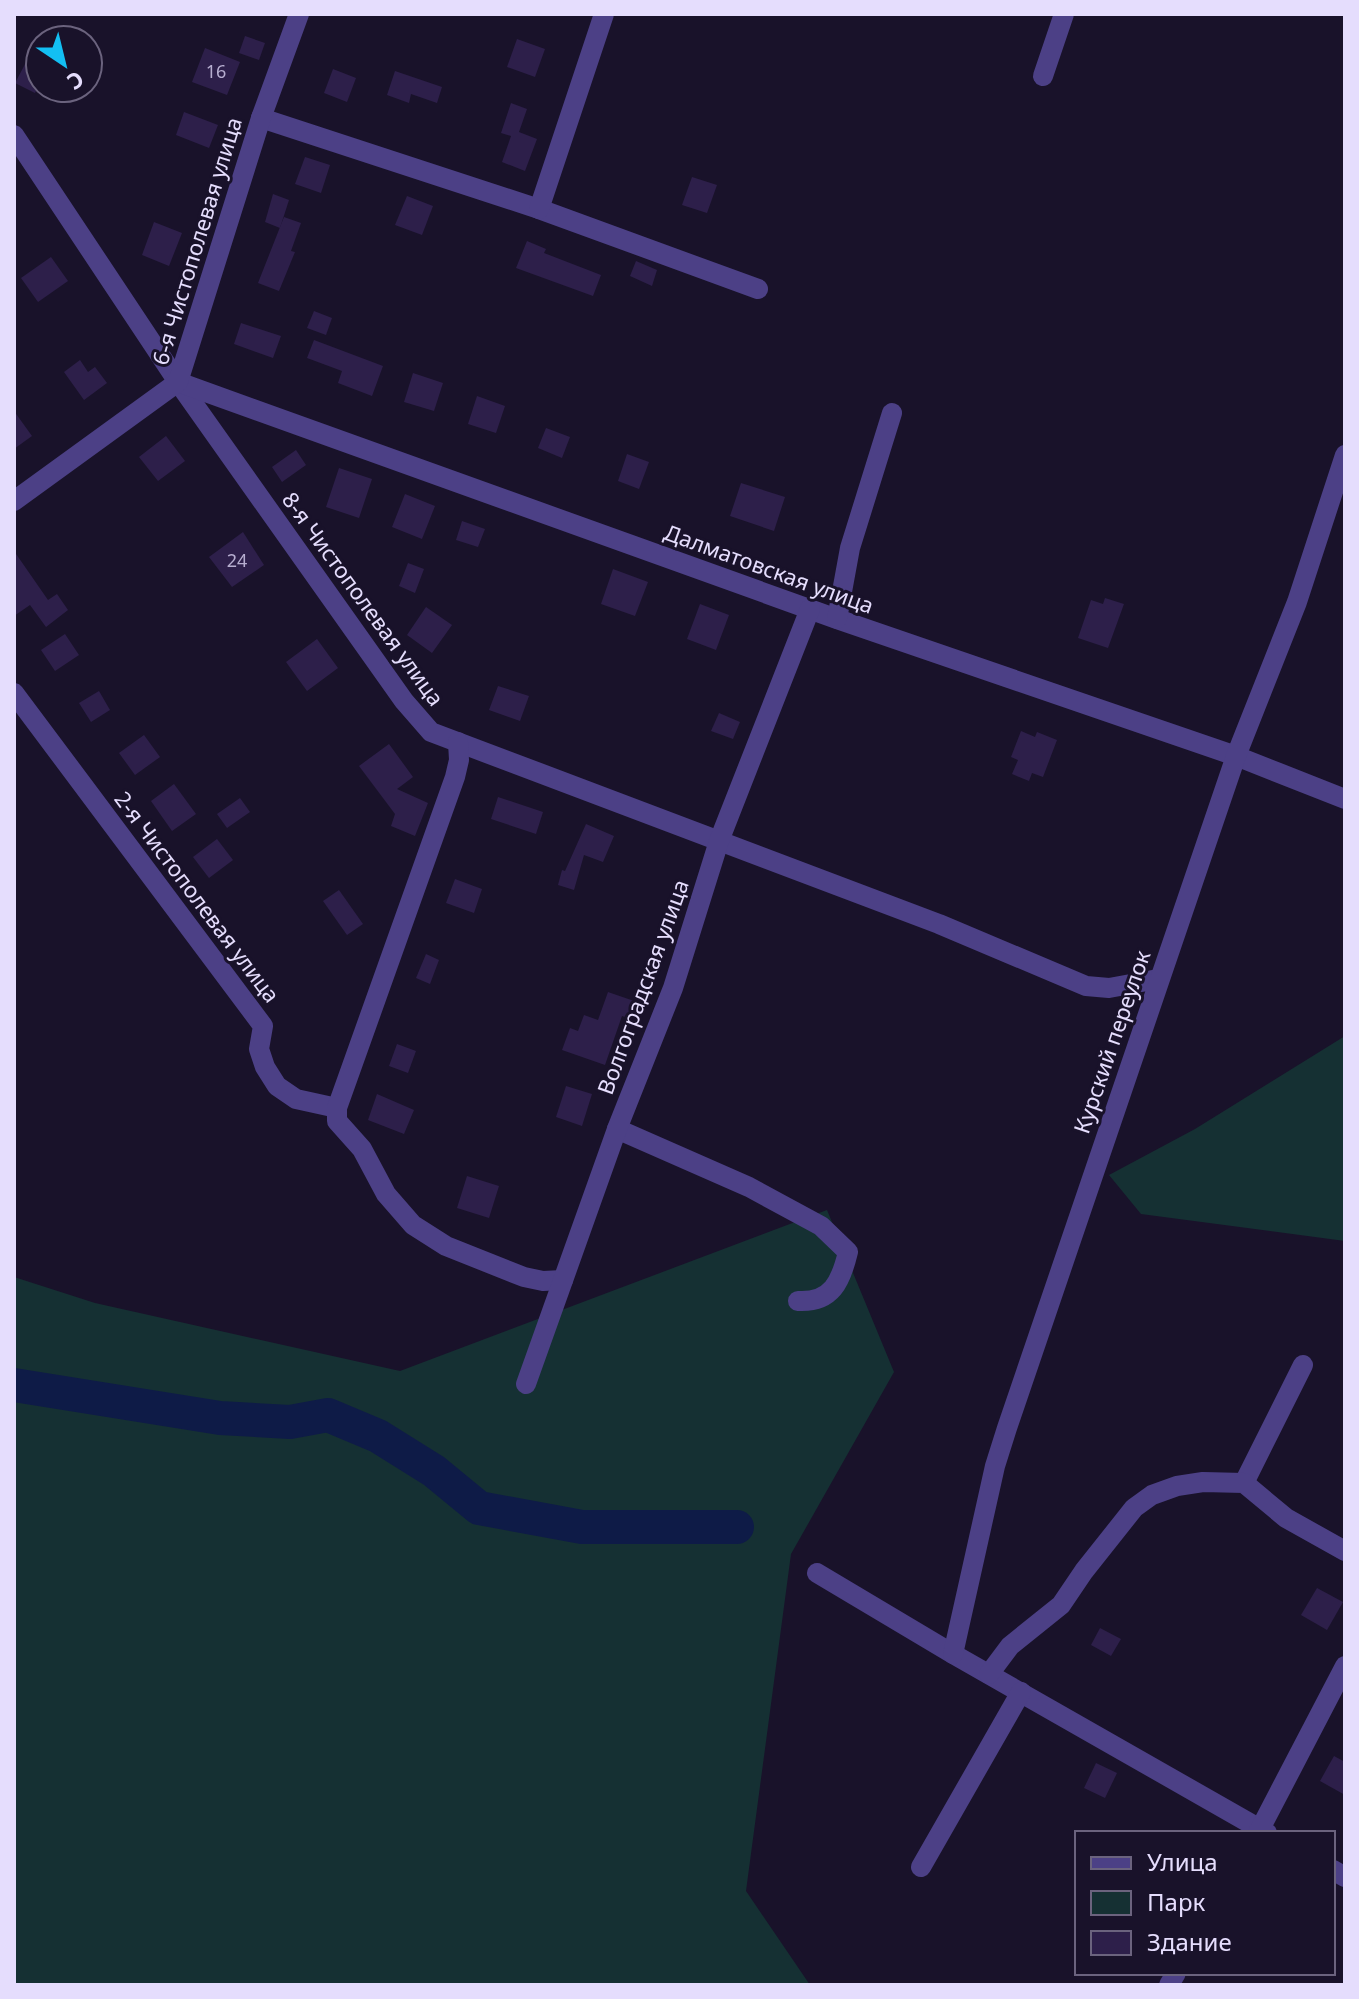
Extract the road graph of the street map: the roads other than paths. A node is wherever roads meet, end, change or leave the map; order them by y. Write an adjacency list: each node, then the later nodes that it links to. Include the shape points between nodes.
1 (299, 14): 5 (street, 6-я Чистополевая улица)
2 (604, 14): 7 (street)
3 (1064, 14): 4 (street)
4 (1043, 76)
5 (261, 118): 7 (street); 9 (street, 6-я Чистополевая улица)
6 (14, 135): 9 (street, 8-я Чистополевая улица)
7 (539, 209): 8 (street)
8 (758, 289)
9 (178, 382): 12 (street, 6-я Чистополевая улица); 13 (street, Далматовская улица); 16 (street, 8-я Чистополевая улица, via 417,718 431,732)
10 (892, 413): 14 (street, via 850,548)
11 (1345, 455): 17 (street, Курский переулок, via 1297,602)
12 (14, 501)
13 (810, 609): 14 (street, Далматовская улица); 19 (street, Волгоградская улица)
14 (837, 619): 17 (street, Далматовская улица)
15 (14, 693): 21 (street, 2-я Чистополевая улица, via 263,1026 259,1049 277,1086 296,1099)
16 (458, 742): 19 (street, 8-я Чистополевая улица); 21 (street, via 455,777)
17 (1236, 756): 18 (street, Далматовская улица); 20 (street, Курский переулок)
18 (1345, 799)
19 (719, 841): 20 (street, 8-я Чистополевая улица, via 1086,986 1109,988); 22 (street, Волгоградская улица, via 673,988)
20 (1158, 979): 30 (street, Курский переулок, via 995,1466)
21 (337, 1108): 23 (street, via 337,1121 413,1225 446,1246 524,1277)
22 (617, 1129): 23 (street, Волгоградская улица); 24 (street, via 749,1187 821,1226 848,1252 842,1277 827,1295)
23 (563, 1280): 26 (street, Волгоградская улица)
24 (798, 1301)
25 (1303, 1365): 27 (street)
26 (526, 1384)
27 (1244, 1483): 28 (street, via 1286,1518); 32 (street, via 1177,1486 1134,1508 1061,1605 1010,1646)
28 (1345, 1551)
29 (817, 1573): 30 (street)
30 (953, 1654): 32 (street)
31 (1345, 1666): 35 (street)
32 (989, 1674): 33 (street)
33 (1021, 1692): 34 (street); 36 (street)
34 (1260, 1831)
35 (1262, 1831)
36 (921, 1867)

